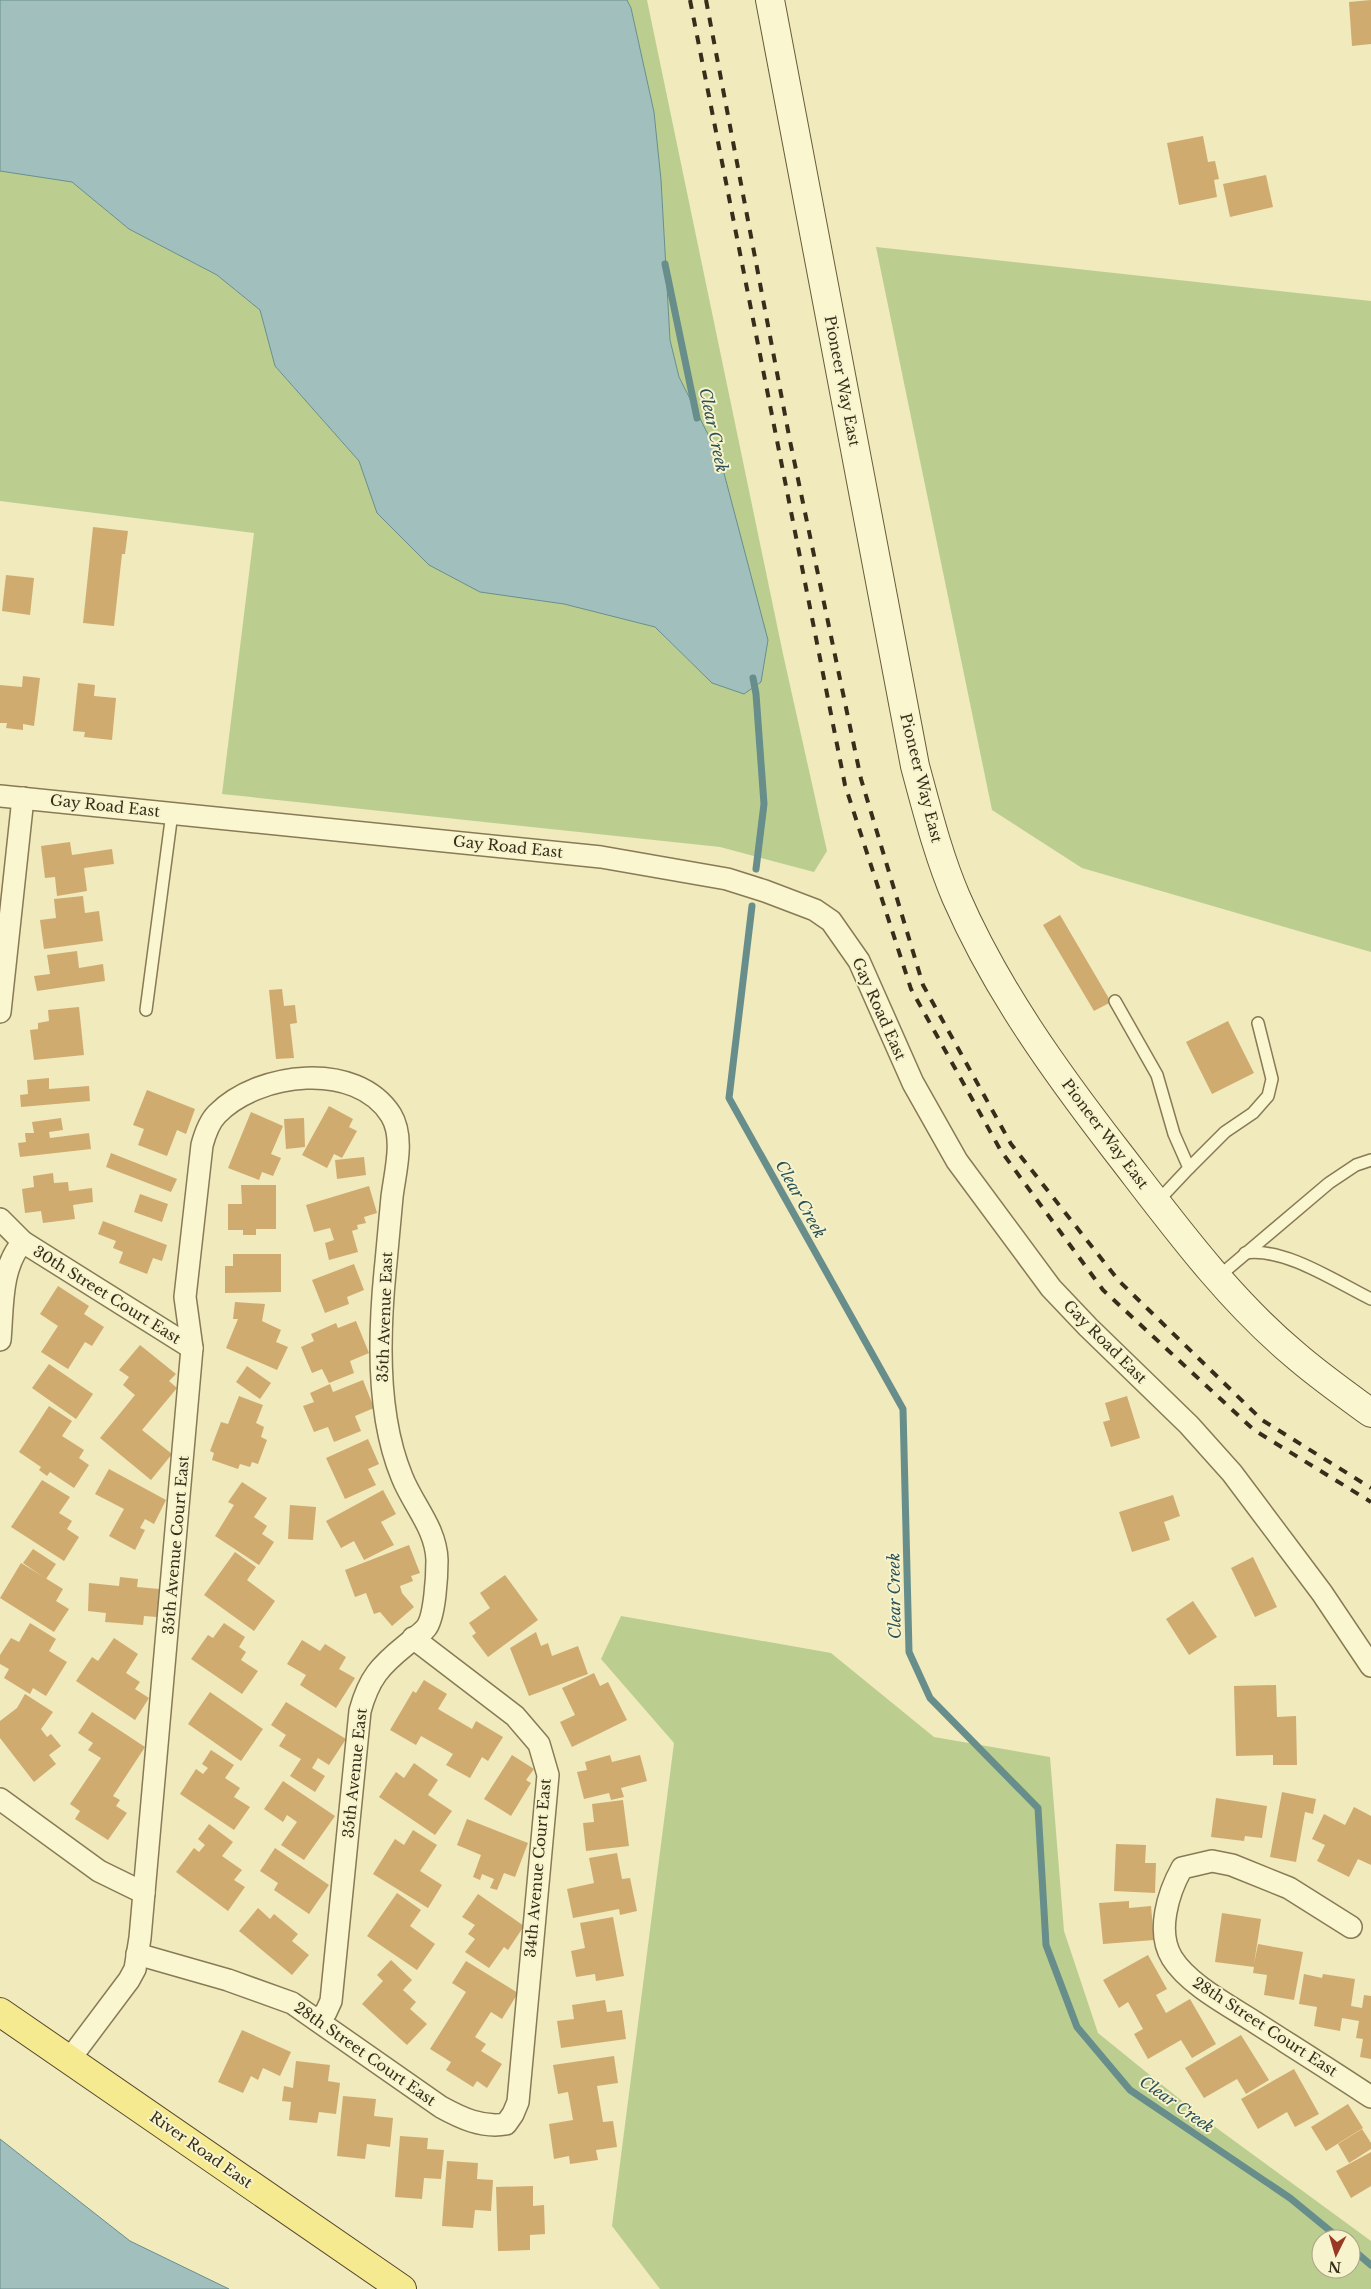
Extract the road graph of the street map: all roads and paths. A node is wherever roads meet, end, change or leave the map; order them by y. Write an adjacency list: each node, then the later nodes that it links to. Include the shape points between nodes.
1 (770, 0): 12 (main road, Pioneer Way East, via 915,766 941,859 992,972 1020,1017 1078,1101)
2 (0, 796): 3 (street, Gay Road East)
3 (23, 798): 4 (street, Gay Road East); 7 (street)
4 (172, 813): 6 (lane); 22 (street, Gay Road East, via 601,857 677,869 765,891 815,910 831,921 859,961 912,1083 957,1161 1051,1288 1189,1425 1232,1473 1322,1593)
5 (1115, 1001): 11 (lane, via 1157,1075 1174,1134)
6 (146, 1010)
7 (0, 1012)
8 (1258, 1023): 11 (lane, via 1272,1079 1268,1096)
9 (308, 1076): 19 (street, 35th Avenue Court East, via 280,1080 242,1094 216,1115 207,1130 202,1145 184,1297); 21 (street, 35th Avenue East, via 350,1085 370,1094 391,1115 396,1128 381,1347 384,1412 394,1456 431,1531 437,1557 431,1614 427,1627)
10 (1371, 1160): 15 (lane, via 1356,1165 1329,1182)
11 (1189, 1168): 12 (lane)
12 (1157, 1202): 16 (main road, Pioneer Way East)
13 (0, 1219): 14 (street, 30th Street Court East)
14 (23, 1242): 18 (street, via 13,1252 7,1267); 19 (street, 30th Street Court East)
15 (1245, 1253): 16 (lane); 17 (lane, via 1254,1251 1288,1259)
16 (1218, 1277): 20 (main road, Pioneer Way East, via 1292,1354)
17 (1371, 1299)
18 (0, 1340)
19 (192, 1348): 24 (street, 35th Avenue Court East)
20 (1371, 1413)
21 (413, 1638): 28 (street, 35th Avenue East, via 382,1664 372,1677 360,1711 331,2001); 31 (street, 34th Avenue Court East, via 515,1716 539,1744 548,1775 518,2102)
22 (1371, 1666)
23 (0, 1799): 24 (street, via 99,1871)
24 (144, 1894): 26 (street, 35th Avenue Court East)
25 (1351, 1927): 30 (street, 28th Street Court East, via 1289,1888 1232,1865 1212,1861 1182,1868 1175,1880 1164,1929 1172,1958 1185,1974)
26 (138, 1954): 28 (street, 28th Street Court East, via 228,1980 292,2003); 29 (street, 35th Avenue Court East, via 130,1980)
27 (0, 2012): 29 (main road, River Road East)
28 (317, 2020): 31 (street, 28th Street Court East, via 440,2107 460,2118)
29 (69, 2060): 32 (main road, River Road East)
30 (1371, 2097)
31 (506, 2124)
32 (402, 2289)

